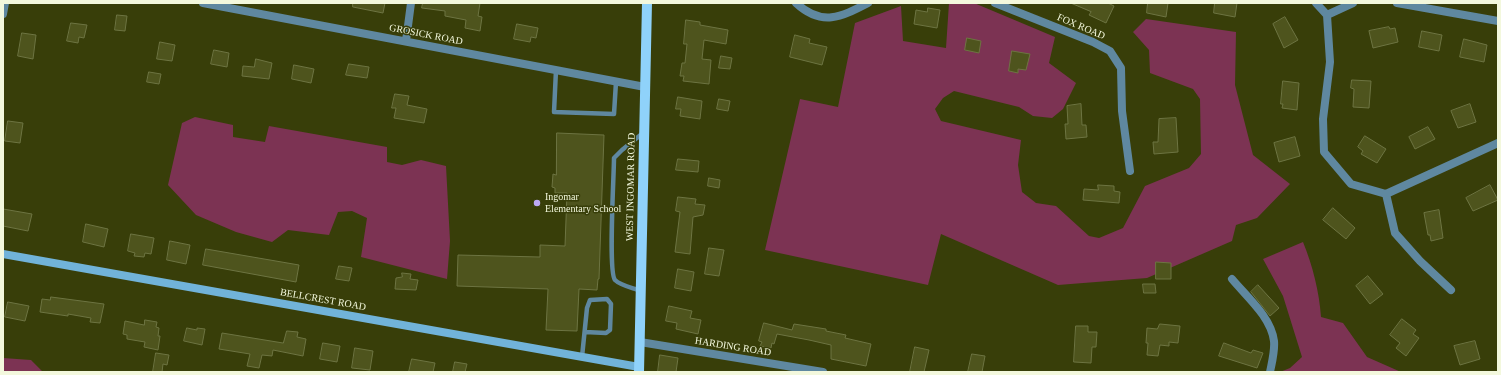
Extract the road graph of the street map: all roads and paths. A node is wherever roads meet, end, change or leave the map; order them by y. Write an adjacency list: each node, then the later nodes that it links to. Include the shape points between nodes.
1 (5, 3): 12 (street)
2 (203, 3): 11 (street, GROSICK ROAD)
3 (411, 3): 15 (street)
4 (646, 3): 18 (main road, WEST INGOMAR ROAD)
5 (796, 3): 6 (street, via 805,11 825,18 837,17)
6 (868, 3)
7 (995, 3): 21 (street, FOX ROAD, via 1110,51 1121,73 1122,111)
8 (1316, 3): 13 (street)
9 (1353, 3): 13 (street)
10 (1397, 3): 14 (street)
11 (238, 6): 15 (street, GROSICK ROAD)
12 (3, 14)
13 (1327, 15): 22 (street, via 1330,62 1323,119 1324,152 1351,184)
14 (1498, 21)
15 (406, 41): 16 (street, GROSICK ROAD)
16 (556, 70): 17 (street, GROSICK ROAD); 17 (lane, via 554,112 614,114)
17 (616, 82): 18 (street, GROSICK ROAD)
18 (645, 87): 19 (main road, WEST INGOMAR ROAD)
19 (644, 132): 26 (main road, WEST INGOMAR ROAD); 26 (lane, via 614,158 612,262 614,279)
20 (1498, 143): 22 (street)
21 (1130, 171)
22 (1386, 194): 25 (street, via 1395,233 1420,262)
23 (3, 254): 29 (street, BELLCREST ROAD)
24 (1232, 279): 32 (street, via 1268,322 1272,332 1274,354)
25 (1451, 290)
26 (641, 291): 28 (main road, WEST INGOMAR ROAD)
27 (585, 332): 27 (lane, via 590,300 607,299 611,304 610,330 606,333); 29 (lane)
28 (640, 342): 30 (main road, WEST INGOMAR ROAD); 31 (street, HARDING ROAD)
29 (582, 357): 30 (street, BELLCREST ROAD)
30 (639, 369)
31 (823, 372)
32 (1270, 372)

